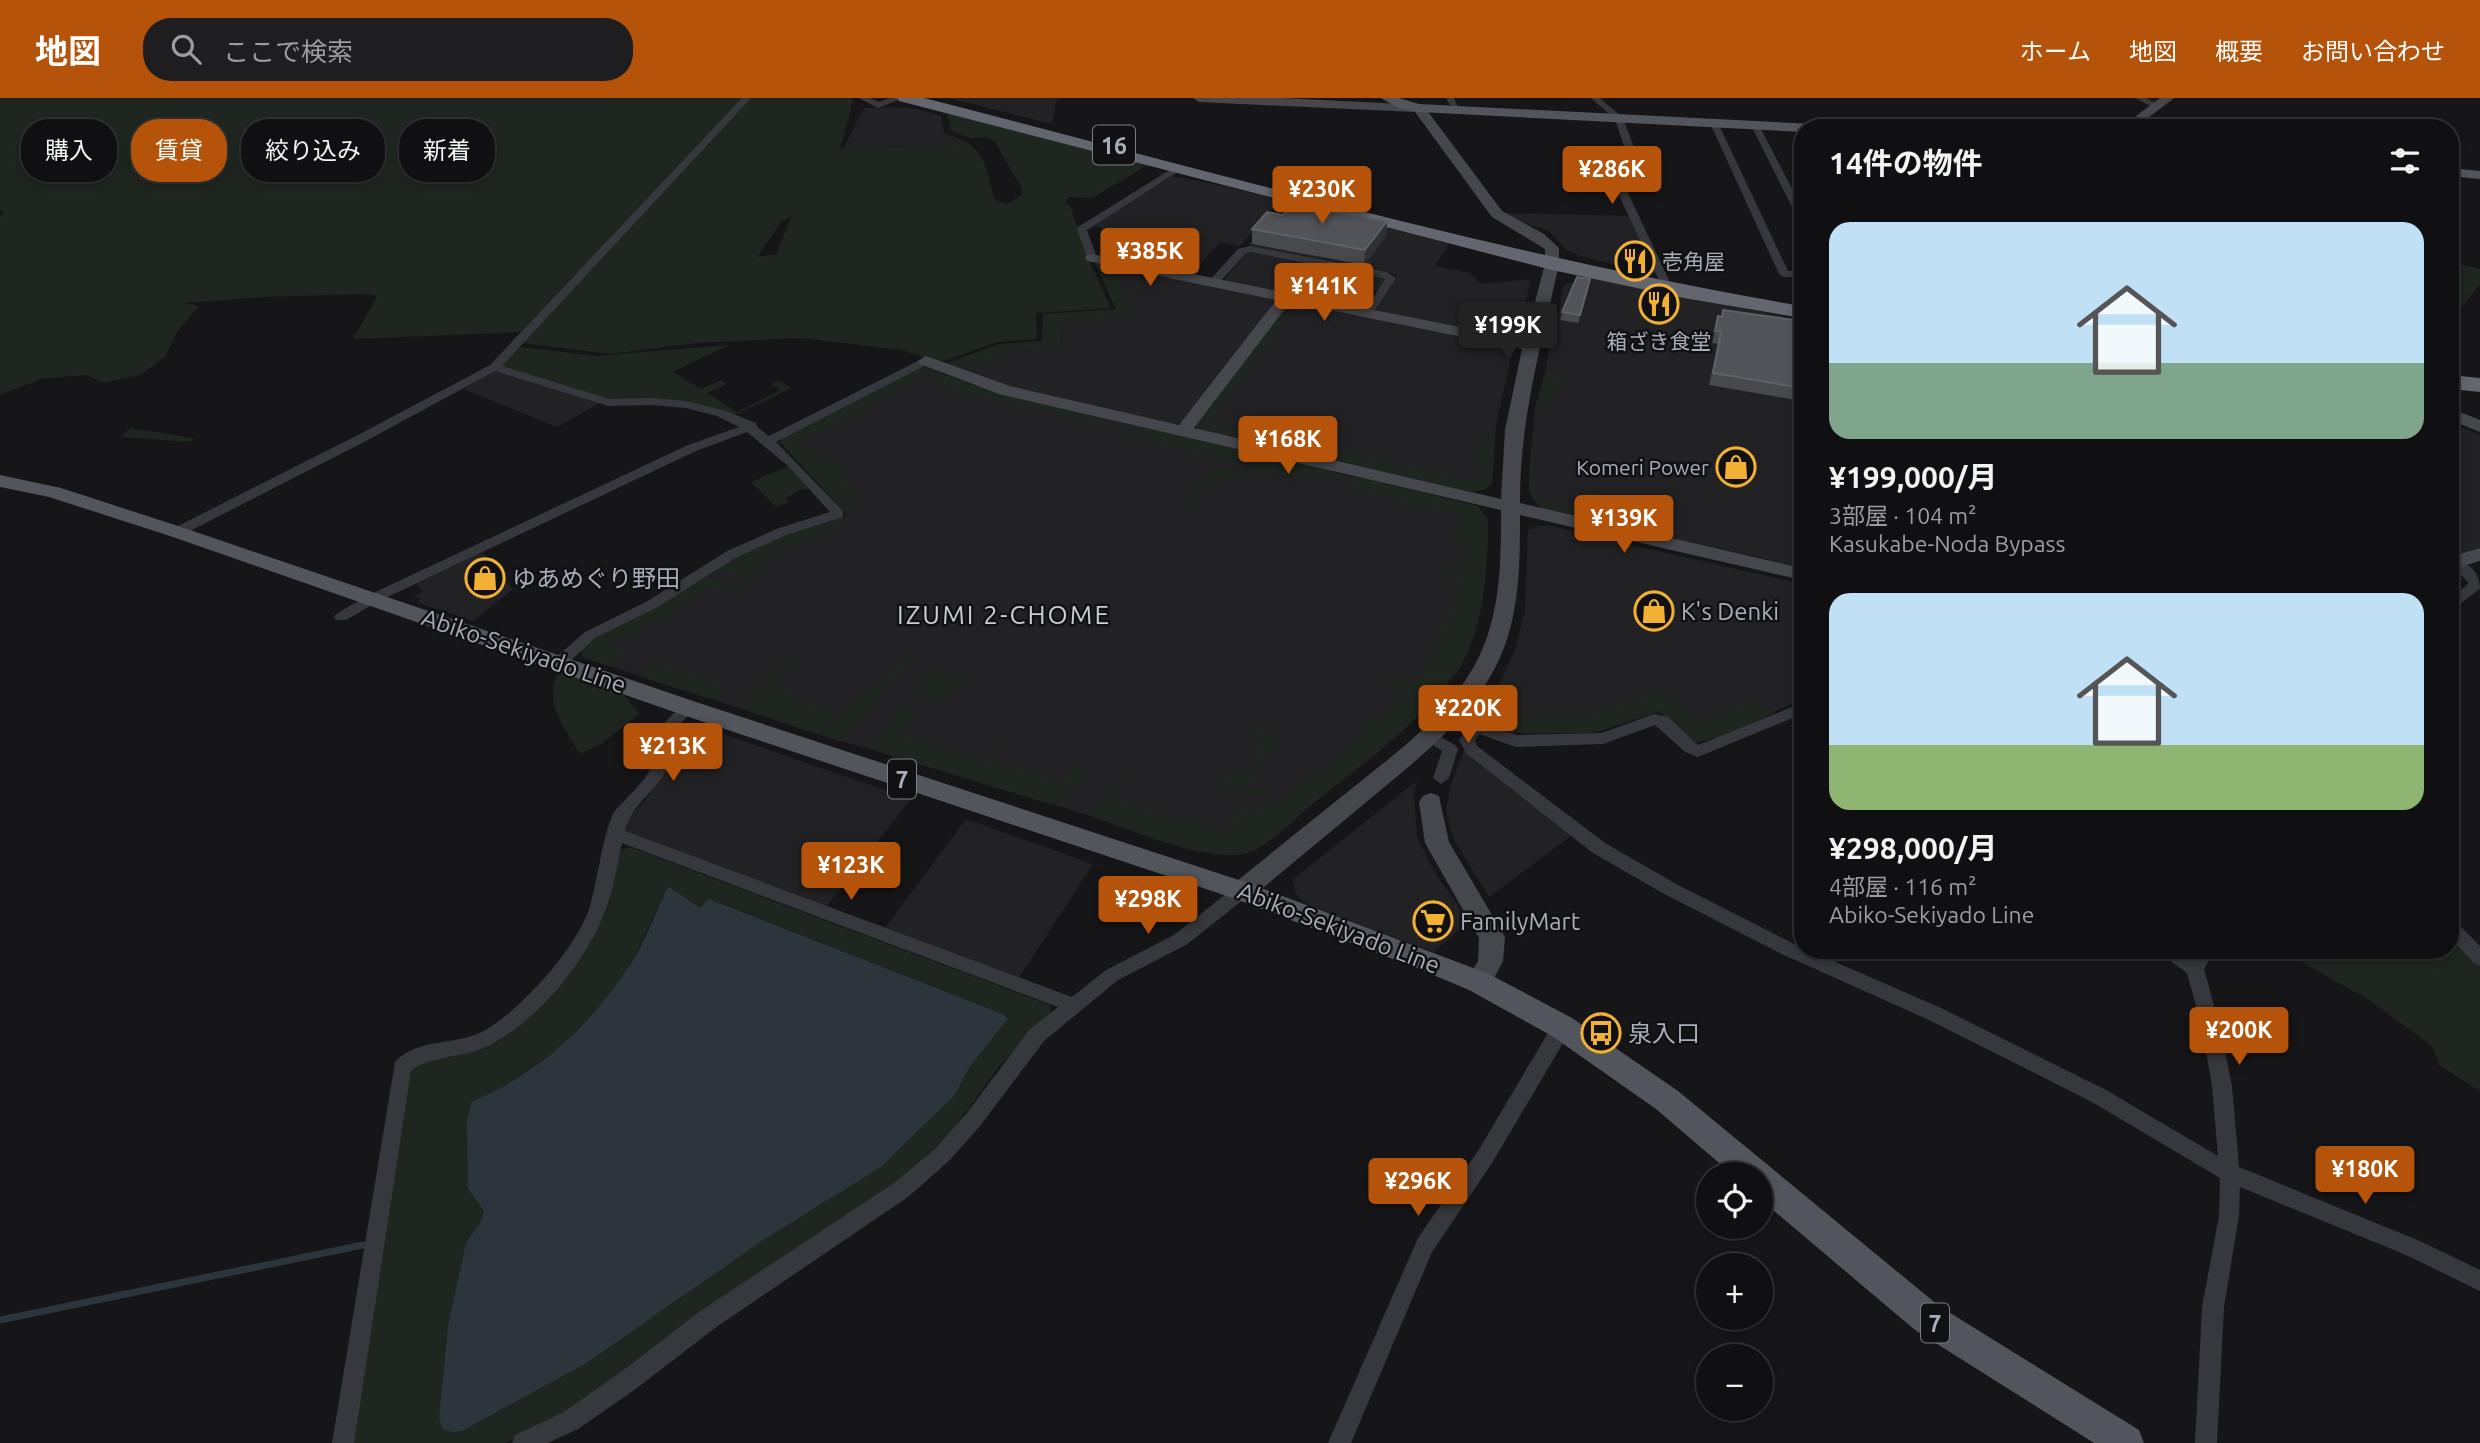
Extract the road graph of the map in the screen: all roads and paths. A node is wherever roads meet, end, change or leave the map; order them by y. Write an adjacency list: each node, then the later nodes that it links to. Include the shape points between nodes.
1 (747, 98): 32 (street)
2 (863, 98): 3 (street, via 878,105)
3 (902, 98): 17 (highway, 16)
4 (929, 98): 22 (highway, 16)
5 (1199, 98): 11 (street)
6 (1388, 98): 11 (main road)
7 (1595, 98): 12 (street)
8 (2139, 98): 9 (street)
9 (2162, 102): 13 (street)
10 (1453, 104): 11 (main road); 12 (main road)
11 (1419, 108): 22 (street, via 1497,214 1514,227 1543,238 1552,248)
12 (1619, 118): 14 (main road); 24 (street, via 1633,158 1621,189)
13 (2138, 119)
14 (1714, 123): 15 (main road); 23 (street, via 1784,274)
15 (1755, 125): 16 (main road); 20 (street)
16 (1794, 129)
17 (1179, 168): 21 (street, via 1082,229); 22 (highway, 16)
18 (2459, 173): 19 (main road)
19 (2480, 175)
20 (1794, 201)
21 (1092, 257): 25 (street)
22 (1553, 260): 24 (highway, 16); 28 (highway, 16, via 1684,292); 30 (street)
23 (1794, 274)
24 (1664, 280): 27 (highway, 16)
25 (1214, 282): 26 (street); 29 (street, via 1241,251 1250,249 1386,275 1391,278)
26 (1286, 296): 29 (street); 40 (street)
27 (1794, 304)
28 (1794, 311)
29 (1368, 313): 30 (street)
30 (1531, 346): 43 (street, via 1513,432)
31 (926, 361): 40 (street, via 996,388); 41 (street)
32 (494, 367): 38 (street, via 620,404 644,401 700,407); 44 (street)
33 (2459, 376): 34 (highway)
34 (2480, 378)
35 (2459, 383): 36 (highway)
36 (2480, 385)
37 (2459, 417): 39 (street)
38 (752, 426): 41 (street); 49 (street, via 692,448)
39 (2480, 427)
40 (1182, 432): 43 (street)
41 (769, 440): 52 (street, via 838,514 732,554 651,605 590,635)
42 (0, 481): 44 (main road, Abiko-Sekiyado Line / 7, via 54,492)
43 (1511, 508): 48 (street); 55 (street, via 1501,623 1484,669)
44 (177, 531): 49 (main road, Abiko-Sekiyado Line / 7)
45 (2480, 554): 46 (street)
46 (2459, 561)
47 (2459, 567): 50 (street, via 2476,583)
48 (1794, 572)
49 (372, 599): 51 (street); 52 (main road, Abiko-Sekiyado Line / 7)
50 (2459, 599)
51 (341, 617)
52 (559, 663): 53 (main road, Abiko-Sekiyado Line / 7)
53 (688, 708): 60 (street, via 662,733 664,752 655,778 621,815); 61 (main road, Abiko-Sekiyado Line / 7)
54 (1794, 711): 56 (street, via 1698,751 1663,721 1654,719 1603,738 1516,741)
55 (1453, 713): 56 (street); 57 (street)
56 (1476, 727): 63 (street, via 1466,740 1471,749 1611,855)
57 (1430, 737): 58 (street, via 1450,749); 61 (street)
58 (1441, 778)
59 (1432, 802): 69 (street, via 1437,843 1492,937 1490,967)
60 (615, 834): 70 (street); 76 (street, via 597,911 574,953 540,996 494,1035 478,1043 419,1055 402,1068)
61 (1242, 891): 69 (main road, Abiko-Sekiyado Line / 7); 70 (street, via 1180,940 1112,975)
62 (2459, 936): 64 (street)
63 (1794, 952)
64 (2480, 958)
65 (1810, 959): 73 (street, via 1935,1014 2099,1096)
66 (2181, 959): 68 (street)
67 (2201, 959): 68 (street)
68 (2195, 969): 73 (street, via 2222,1086)
69 (1479, 982): 71 (main road, Abiko-Sekiyado Line / 7)
70 (1073, 1005): 77 (street, via 1037,1035 942,1155 901,1190 707,1320 570,1421)
71 (1562, 1027): 72 (main road, Abiko-Sekiyado Line / 7, via 1667,1100); 78 (street, via 1485,1157 1425,1245)
72 (1741, 1162)
73 (2231, 1173): 75 (street, via 2413,1248); 80 (street, via 2213,1307)
74 (1773, 1190): 79 (main road, 7, via 1927,1318)
75 (2480, 1281)
76 (343, 1443)
77 (523, 1443)
78 (1339, 1443)
79 (2126, 1443)
80 (2206, 1443)

